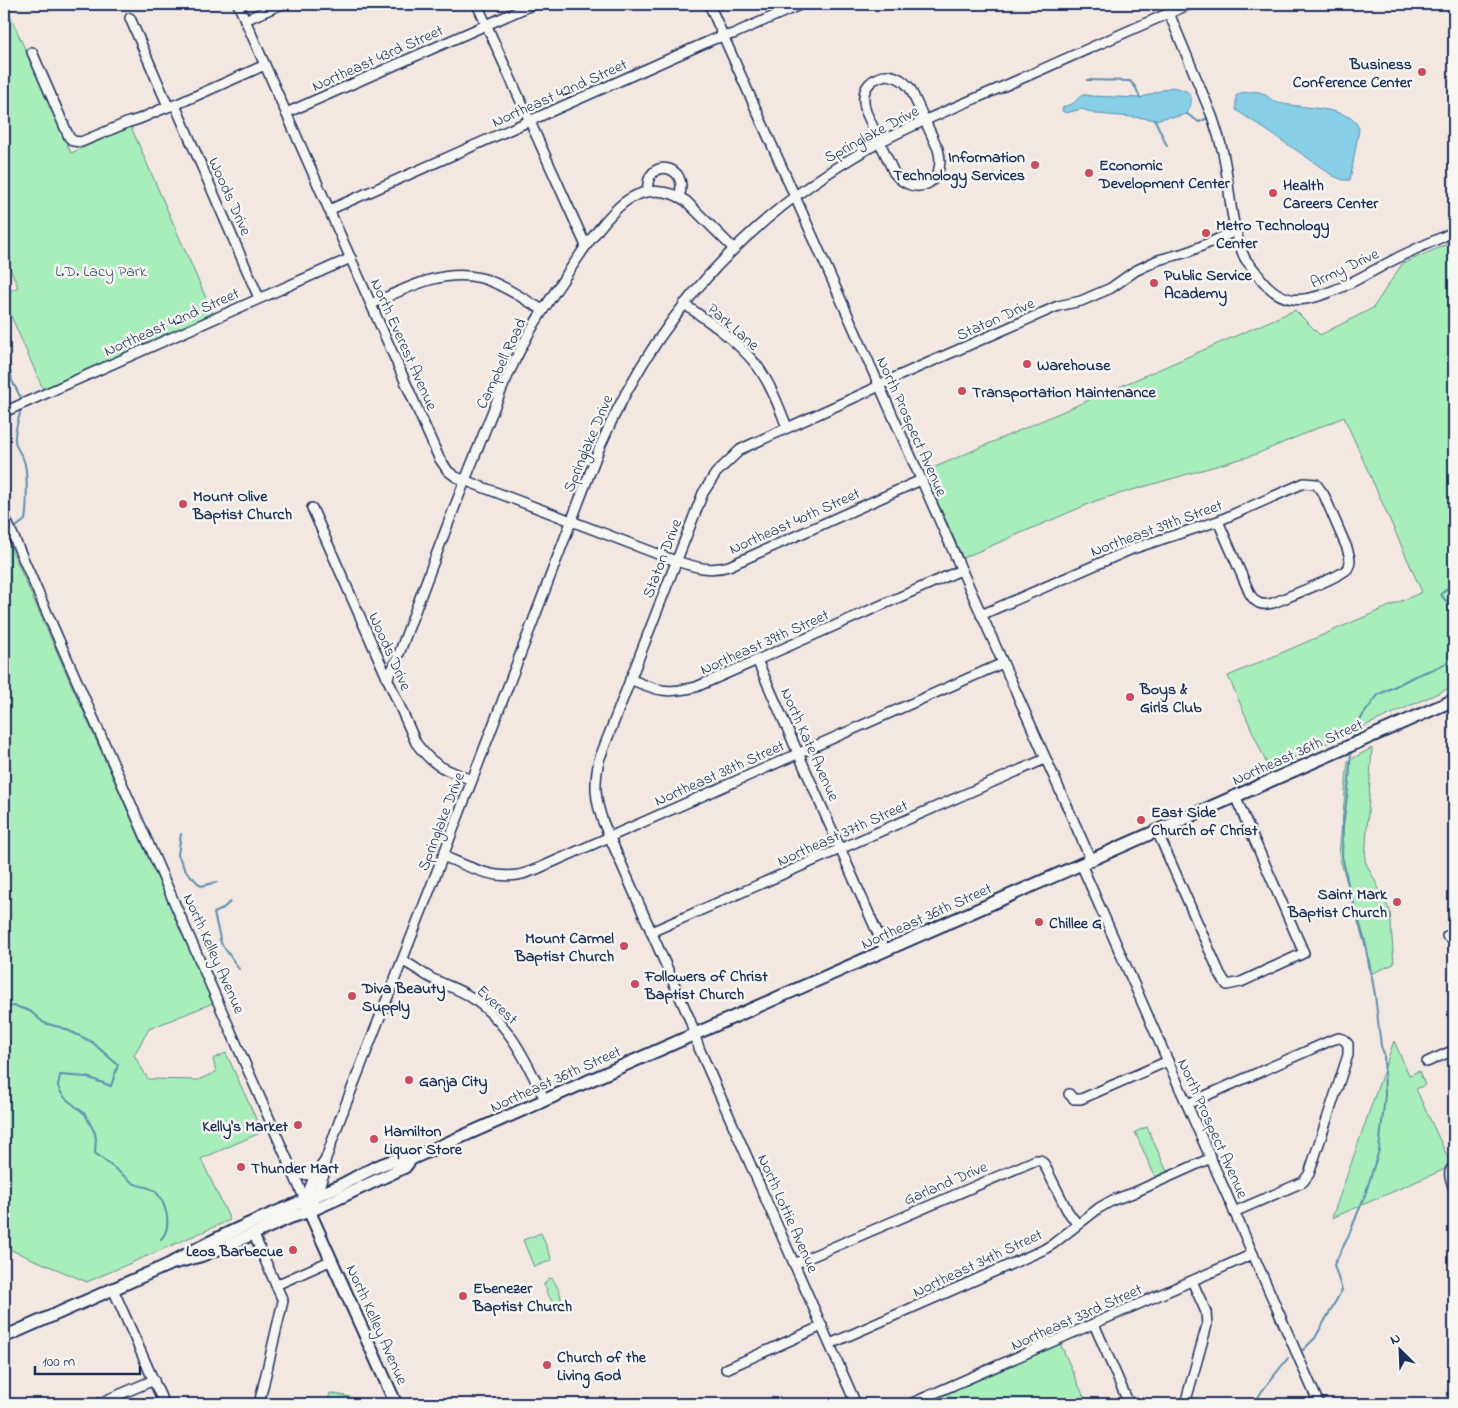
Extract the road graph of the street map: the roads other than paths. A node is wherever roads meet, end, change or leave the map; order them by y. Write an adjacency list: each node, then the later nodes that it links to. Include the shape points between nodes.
1 (238, 4): 10 (street, North Everest Avenue)
2 (282, 4): 10 (street)
3 (477, 4): 11 (street)
4 (534, 4): 11 (street, Northeast 43rd Street)
5 (709, 4): 12 (street, North Prospect Avenue)
6 (802, 4): 12 (street, Northeast 42nd Street)
7 (1190, 4): 8 (street, Springlake Drive)
8 (1168, 13): 17 (street, Springlake Drive); 24 (street, Army Drive, via 1216,128)
9 (130, 18): 15 (street, Woods Drive)
10 (245, 20): 14 (street, North Everest Avenue)
11 (487, 25): 16 (street, Northeast 43rd Street); 18 (street)
12 (724, 37): 18 (street, Northeast 42nd Street); 21 (street, North Prospect Avenue)
13 (32, 52): 15 (street, via 69,137 74,141 81,142)
14 (265, 65): 15 (street); 16 (street, North Everest Avenue)
15 (172, 106): 29 (street, Woods Drive)
16 (286, 113): 23 (street, North Everest Avenue)
17 (925, 120): 19 (street, Springlake Drive); 19 (street, via 938,149 940,166 931,181 923,185 908,185 900,181); 19 (street, via 904,80 886,75 877,78 864,92 863,103)
18 (530, 121): 23 (street, Northeast 42nd Street); 26 (street)
19 (880, 142): 21 (street, Springlake Drive)
20 (648, 191): 22 (street, via 667,192); 22 (street, via 647,183 652,173 666,168 680,178); 26 (street, Campbell Road, via 628,199 617,208)
21 (794, 196): 27 (street, Springlake Drive); 33 (street, North Prospect Avenue)
22 (680, 197): 27 (street)
23 (329, 210): 28 (street, North Everest Avenue)
24 (1236, 231): 25 (street, Army Drive, via 1246,260 1264,283 1282,296 1305,300 1352,282); 33 (street, Staton Drive, via 1188,252 1158,260 1111,288 1081,301 1058,306)
25 (1454, 232)
26 (586, 246): 32 (street, Campbell Road)
27 (733, 248): 31 (street, Springlake Drive)
28 (351, 258): 29 (street, Northeast 42nd Street); 30 (street, North Everest Avenue)
29 (259, 298): 34 (street, Northeast 42nd Street)
30 (371, 304): 32 (street, via 435,278 459,275 481,278 503,287); 36 (street, North Everest Avenue, via 439,458 448,471)
31 (684, 304): 35 (street, Park Lane, via 733,341 759,368); 40 (street, Springlake Drive, via 658,338 618,407)
32 (543, 310): 36 (street, Campbell Road, via 504,383)
33 (879, 386): 35 (street, Staton Drive); 37 (street, North Prospect Avenue)
34 (4, 412)
35 (787, 427): 42 (street, Staton Drive, via 741,449 716,473 703,493)
36 (465, 480): 40 (street, North Everest Avenue); 48 (street, Campbell Road)
37 (921, 480): 42 (street, Northeast 40th Street, via 729,566 706,569); 43 (street, North Prospect Avenue)
38 (312, 508): 48 (street, Woods Drive)
39 (4, 515): 72 (street, North Kelley Avenue)
40 (571, 521): 42 (street, North Everest Avenue); 52 (street, Springlake Drive)
41 (1218, 522): 41 (street, Northeast 39th Street, via 1256,603 1272,603 1336,576 1349,565 1350,555 1324,495 1313,483 1304,483); 44 (street, Northeast 39th Street, via 1132,549)
42 (676, 561): 47 (street, Staton Drive)
43 (961, 570): 44 (street, North Prospect Avenue); 45 (street, Northeast 39th Street)
44 (981, 614): 46 (street, North Prospect Avenue)
45 (757, 660): 47 (street, Northeast 39th Street, via 696,687 671,692); 50 (street, North Kate Avenue)
46 (1003, 663): 50 (street, Northeast 38th Street); 51 (street, North Prospect Avenue)
47 (630, 679): 55 (street, Staton Drive, via 596,774 596,801)
48 (387, 680): 52 (street, Woods Drive, via 410,732 427,758)
49 (1454, 700): 53 (main road, Northeast 36th Street)
50 (799, 754): 55 (street, Northeast 38th Street); 56 (street, North Kate Avenue)
51 (1046, 759): 56 (street, Northeast 37th Street); 58 (street, North Prospect Avenue)
52 (472, 780): 57 (street, Springlake Drive)
53 (1235, 796): 54 (main road, Northeast 36th Street); 54 (street, via 1304,953 1240,982 1227,985 1220,974)
54 (1157, 831): 58 (main road, Northeast 36th Street)
55 (609, 837): 57 (street, Northeast 38th Street, via 518,875 499,876 482,872); 59 (street, Staton Drive)
56 (841, 849): 59 (street, Northeast 37th Street); 60 (street, North Kate Avenue)
57 (443, 856): 61 (street, Springlake Drive)
58 (1086, 862): 60 (main road, Northeast 36th Street); 64 (street, North Prospect Avenue)
59 (651, 932): 62 (street, Staton Drive)
60 (885, 950): 62 (main road, Northeast 36th Street)
61 (402, 961): 67 (street, Everest, via 464,993 486,1009 515,1041); 70 (street, Springlake Drive)
62 (695, 1034): 67 (main road, Northeast 36th Street); 81 (street, North Lottie Avenue)
63 (1454, 1050): 65 (street)
64 (1168, 1061): 66 (street, via 1081,1099 1074,1099); 68 (street, North Prospect Avenue)
65 (1427, 1062)
66 (1069, 1094)
67 (545, 1100): 75 (main road, Northeast 36th Street, via 411,1159 405,1167)
68 (1187, 1104): 69 (street, North Prospect Avenue); 76 (street, via 1332,1040 1346,1041 1348,1055 1309,1174 1303,1182)
69 (1211, 1158): 76 (street, North Prospect Avenue); 77 (street, Northeast 34th Street, via 1113,1200)
70 (325, 1161): 73 (street, Springlake Drive); 75 (street, Springlake Drive, via 324,1174)
71 (1452, 1168): 74 (street, via 1449,1174)
72 (290, 1169): 73 (street, via 301,1175); 75 (street, North Kelley Avenue)
73 (315, 1174): 75 (street, Springlake Drive)
74 (1454, 1189)
75 (310, 1202): 78 (main road, Northeast 36th Street, via 291,1217); 80 (main road, North Kelley Avenue)
76 (1234, 1212): 79 (street, North Prospect Avenue)
77 (1077, 1224): 81 (street, Garland Drive, via 1044,1164 1036,1160); 88 (street, Northeast 34th Street, via 1043,1250)
78 (250, 1229): 83 (street); 84 (main road, Northeast 36th Street, via 200,1256 170,1264)
79 (1253, 1254): 82 (street, Northeast 33rd Street); 99 (street, North Prospect Avenue)
80 (332, 1260): 83 (street); 94 (main road, North Kelley Avenue)
81 (794, 1264): 86 (street, North Lottie Avenue)
82 (1192, 1281): 85 (street, Northeast 33rd Street); 98 (street, via 1206,1312 1207,1325)
83 (276, 1285): 93 (street, via 283,1301)
84 (113, 1289): 87 (main road, Northeast 36th Street); 90 (street)
85 (1094, 1324): 96 (street, Northeast 33rd Street); 97 (street)
86 (822, 1326): 88 (street, North Lottie Avenue); 89 (street)
87 (4, 1337)
88 (830, 1344): 95 (street, North Lottie Avenue)
89 (726, 1369)
90 (154, 1380): 91 (street); 92 (street)
91 (97, 1404)
92 (164, 1404)
93 (260, 1404)
94 (396, 1404)
95 (856, 1404)
96 (910, 1404)
97 (1129, 1404)
98 (1185, 1404)
99 (1319, 1404)

